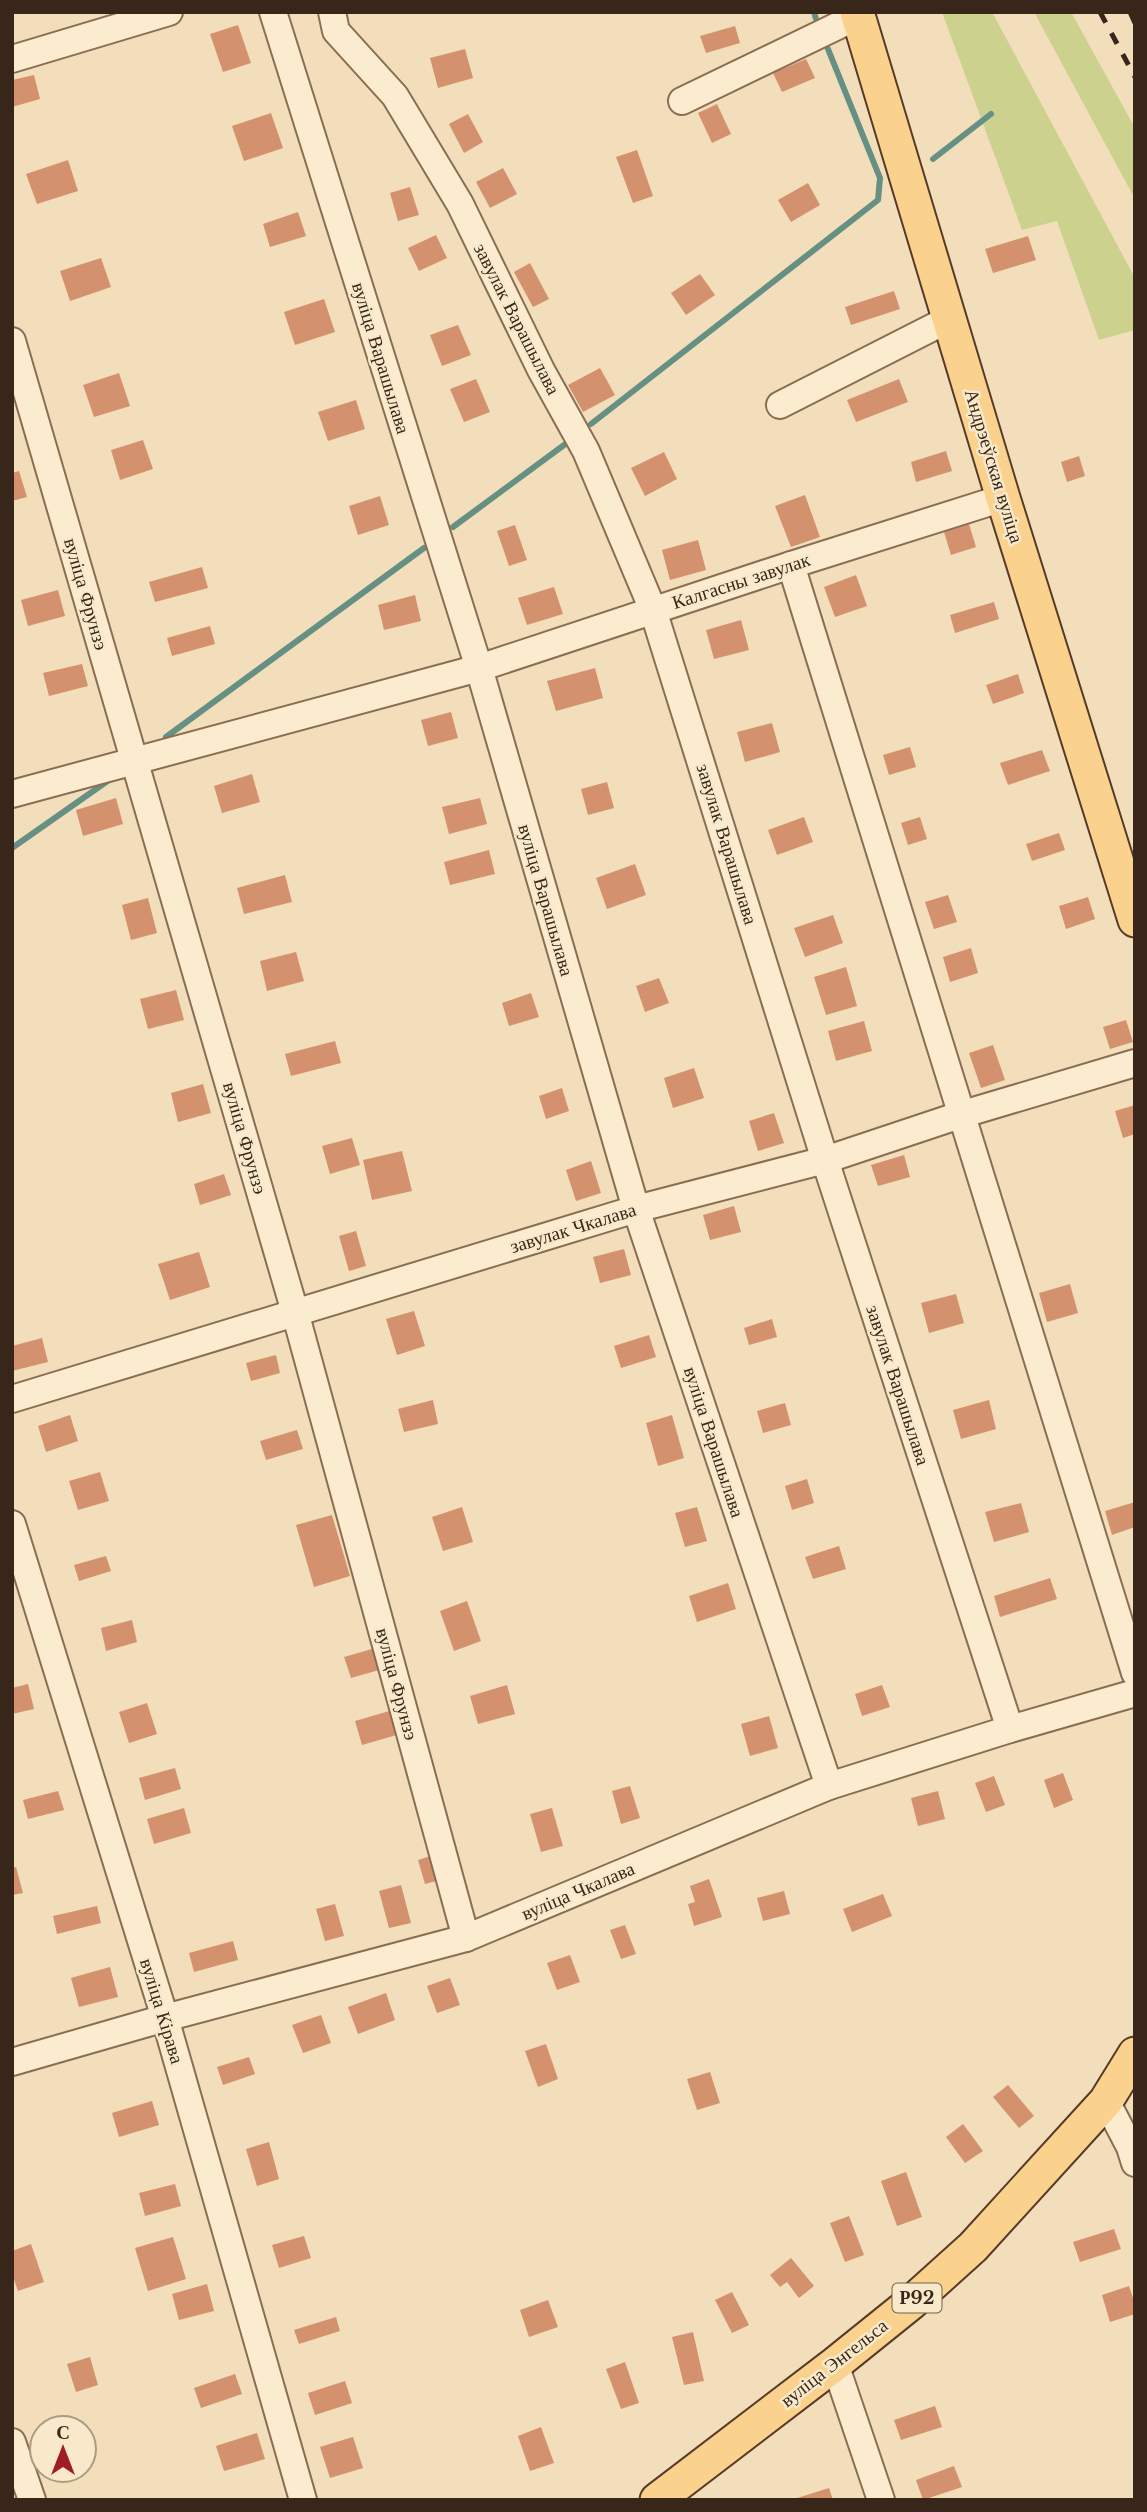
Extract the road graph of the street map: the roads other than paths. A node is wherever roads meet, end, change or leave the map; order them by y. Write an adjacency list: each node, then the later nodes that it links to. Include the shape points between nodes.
1 (169, 12): 5 (street)
2 (273, 12): 13 (street, вуліца Варашылава)
3 (332, 12): 12 (street, завулак Варашылава, via 336,31 395,96 460,204 586,452)
4 (857, 14): 6 (street); 7 (main road, Андрэеўская вуліца)
5 (12, 60)
6 (682, 101)
7 (949, 319): 9 (street); 10 (main road, Андрэеўская вуліца)
8 (12, 341): 14 (street, вуліца Фрунзэ)
9 (780, 405)
10 (1003, 498): 11 (street, Калгасны завулак); 16 (main road, Андрэеўская вуліца)
11 (791, 565): 12 (street, Калгасны завулак); 18 (street)
12 (653, 610): 13 (street, Калгасны завулак); 19 (street, завулак Варашылава)
13 (479, 668): 14 (street, Калгасны завулак); 20 (street, вуліца Варашылава)
14 (134, 760): 15 (street, Калгасны завулак); 21 (street, вуліца Фрунзэ)
15 (12, 794)
16 (1135, 920)
17 (1135, 1063): 18 (street, завулак Чкалава)
18 (960, 1115): 19 (street, завулак Чкалава); 24 (street)
19 (825, 1160): 20 (street, завулак Чкалава); 26 (street, завулак Варашылава)
20 (636, 1209): 21 (street, завулак Чкалава); 27 (street, вуліца Варашылава)
21 (295, 1312): 22 (street, завулак Чкалава); 28 (street, вуліца Фрунзэ)
22 (12, 1399)
23 (12, 1524): 29 (street, вуліца Кірава)
24 (1135, 1673)
25 (1135, 1693): 26 (street, вуліца Чкалава)
26 (1010, 1729): 27 (street, вуліца Чкалава)
27 (829, 1786): 28 (street, вуліца Чкалава)
28 (466, 1938): 29 (street, вуліца Чкалава)
29 (165, 2018): 31 (street, вуліца Чкалава); 37 (street, вуліца Кірава)
30 (1135, 2054): 32 (main road, вуліца Энгельса / Р92)
31 (12, 2062)
32 (1105, 2101): 33 (street); 34 (main road, вуліца Энгельса / Р92, via 973,2247)
33 (1135, 2163)
34 (835, 2364): 38 (main road, вуліца Энгельса / Р92); 39 (street)
35 (12, 2442): 36 (street)
36 (32, 2500)
37 (303, 2500)
38 (657, 2500)
39 (881, 2500)

